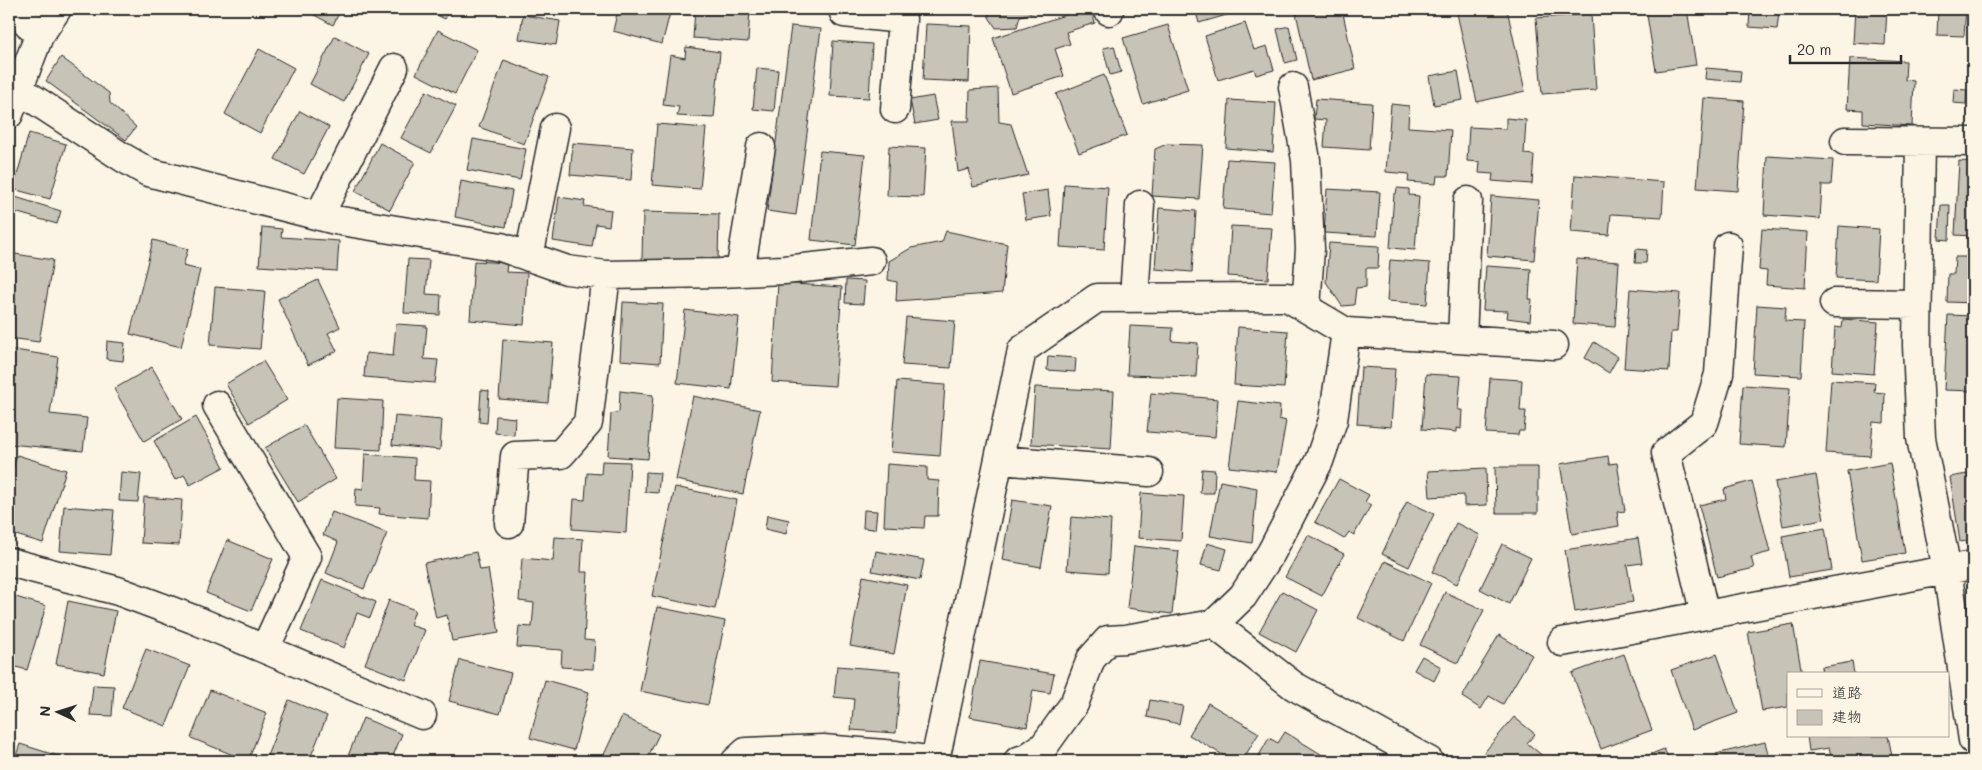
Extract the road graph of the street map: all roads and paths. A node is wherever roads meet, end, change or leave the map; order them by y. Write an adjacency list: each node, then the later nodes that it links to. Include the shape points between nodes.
1 (12, 9): 4 (street)
2 (58, 9): 4 (street)
3 (845, 9): 8 (street, via 844,13 902,19)
4 (39, 36): 7 (street)
5 (394, 68): 17 (street)
6 (1293, 87): 26 (street, via 1306,160 1310,249)
7 (18, 89): 9 (street); 17 (street, via 148,172)
8 (895, 109)
9 (9, 114)
10 (555, 128): 19 (street)
11 (1845, 141): 12 (street)
12 (1920, 142): 13 (street); 25 (street)
13 (1973, 142)
14 (761, 147): 21 (street)
15 (1468, 201): 28 (street)
16 (1140, 205): 23 (street)
17 (319, 216): 19 (street, via 501,247)
18 (1728, 246): 37 (street, via 1719,374 1704,423 1666,453)
19 (529, 257): 22 (street, via 567,270)
20 (871, 261): 21 (street)
21 (740, 272): 22 (street)
22 (606, 275): 33 (street, via 588,423 561,454 515,456)
23 (1134, 298): 26 (street, via 1287,297); 31 (street, via 1097,298 1022,350)
24 (1834, 303): 25 (street)
25 (1918, 304): 36 (street, via 1921,438)
26 (1306, 308): 27 (street)
27 (1346, 332): 28 (street); 38 (street, via 1333,420 1320,461 1262,567 1243,596)
28 (1462, 339): 29 (street)
29 (1554, 345)
30 (217, 405): 40 (street, via 307,558)
31 (999, 460): 32 (street); 44 (street)
32 (1149, 472)
33 (509, 523)
34 (9, 562): 40 (street, via 118,590)
35 (1973, 565): 36 (street)
36 (1947, 570): 37 (street); 42 (street)
37 (1705, 615): 39 (street)
38 (1214, 624): 45 (street, via 1108,640 1091,658 1074,704 1044,746); 46 (street, via 1294,686)
39 (1562, 642)
40 (265, 649): 41 (street)
41 (422, 715)
42 (1973, 740)
43 (736, 761): 44 (street, via 746,752 823,748)
44 (934, 761)
45 (1018, 761)
46 (1429, 761)

